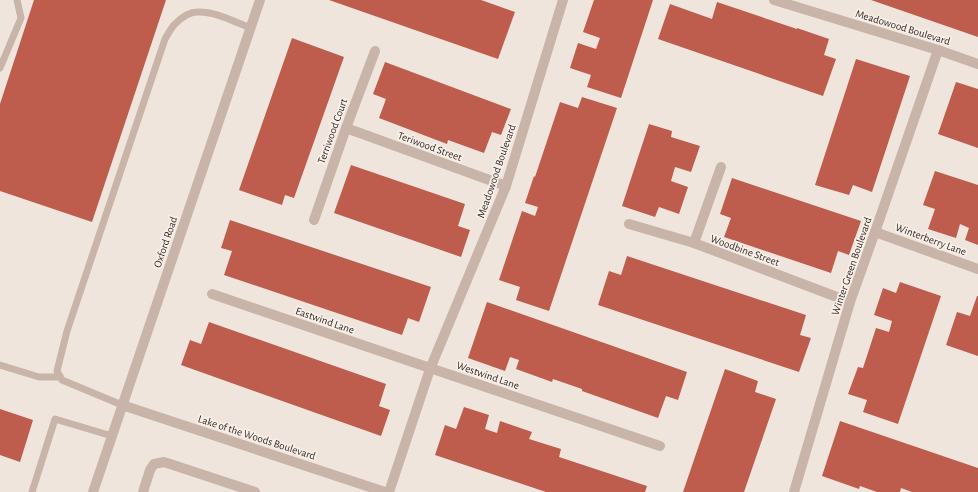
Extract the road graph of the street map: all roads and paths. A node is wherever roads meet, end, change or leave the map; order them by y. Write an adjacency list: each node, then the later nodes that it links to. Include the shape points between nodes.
1 (18, 0): 9 (lane, via 21,18)
2 (260, 0): 5 (street, Oxford Road)
3 (562, 0): 12 (street, Meadowood Boulevard)
4 (774, 0): 6 (street, Meadowood Boulevard)
5 (251, 28): 22 (lane, via 219,16 196,12 174,24 165,39 67,331 57,371); 23 (street, Oxford Road)
6 (938, 50): 8 (street, Meadowood Boulevard); 15 (street, Winter Green Boulevard)
7 (374, 51): 10 (street, Terriwood Court)
8 (978, 64)
9 (0, 68)
10 (346, 128): 12 (street, Teriwood Street); 13 (street, Terriwood Court)
11 (721, 167): 16 (street)
12 (506, 186): 21 (street, Meadowood Boulevard)
13 (314, 220)
14 (629, 224): 16 (street, Woodbine Street)
15 (876, 232): 17 (street, Winterberry Lane); 19 (street, Winter Green Boulevard)
16 (694, 244): 19 (street, Woodbine Street)
17 (978, 269)
18 (212, 294): 21 (street, Eastwind Lane)
19 (850, 302): 26 (street, Winter Green Boulevard)
20 (0, 365): 22 (lane, via 39,377)
21 (430, 369): 25 (street, Westwind Lane); 32 (street)
22 (60, 377): 23 (lane)
23 (122, 405): 24 (street, Oxford Road); 31 (street, Lake of the Woods Boulevard)
24 (112, 436): 27 (lane, via 55,419); 28 (street, Oxford Road)
25 (660, 446)
26 (797, 491)
27 (32, 492)
28 (93, 492)
29 (143, 492): 30 (street, via 154,464 164,462)
30 (255, 492)
31 (385, 492)
32 (390, 492)

